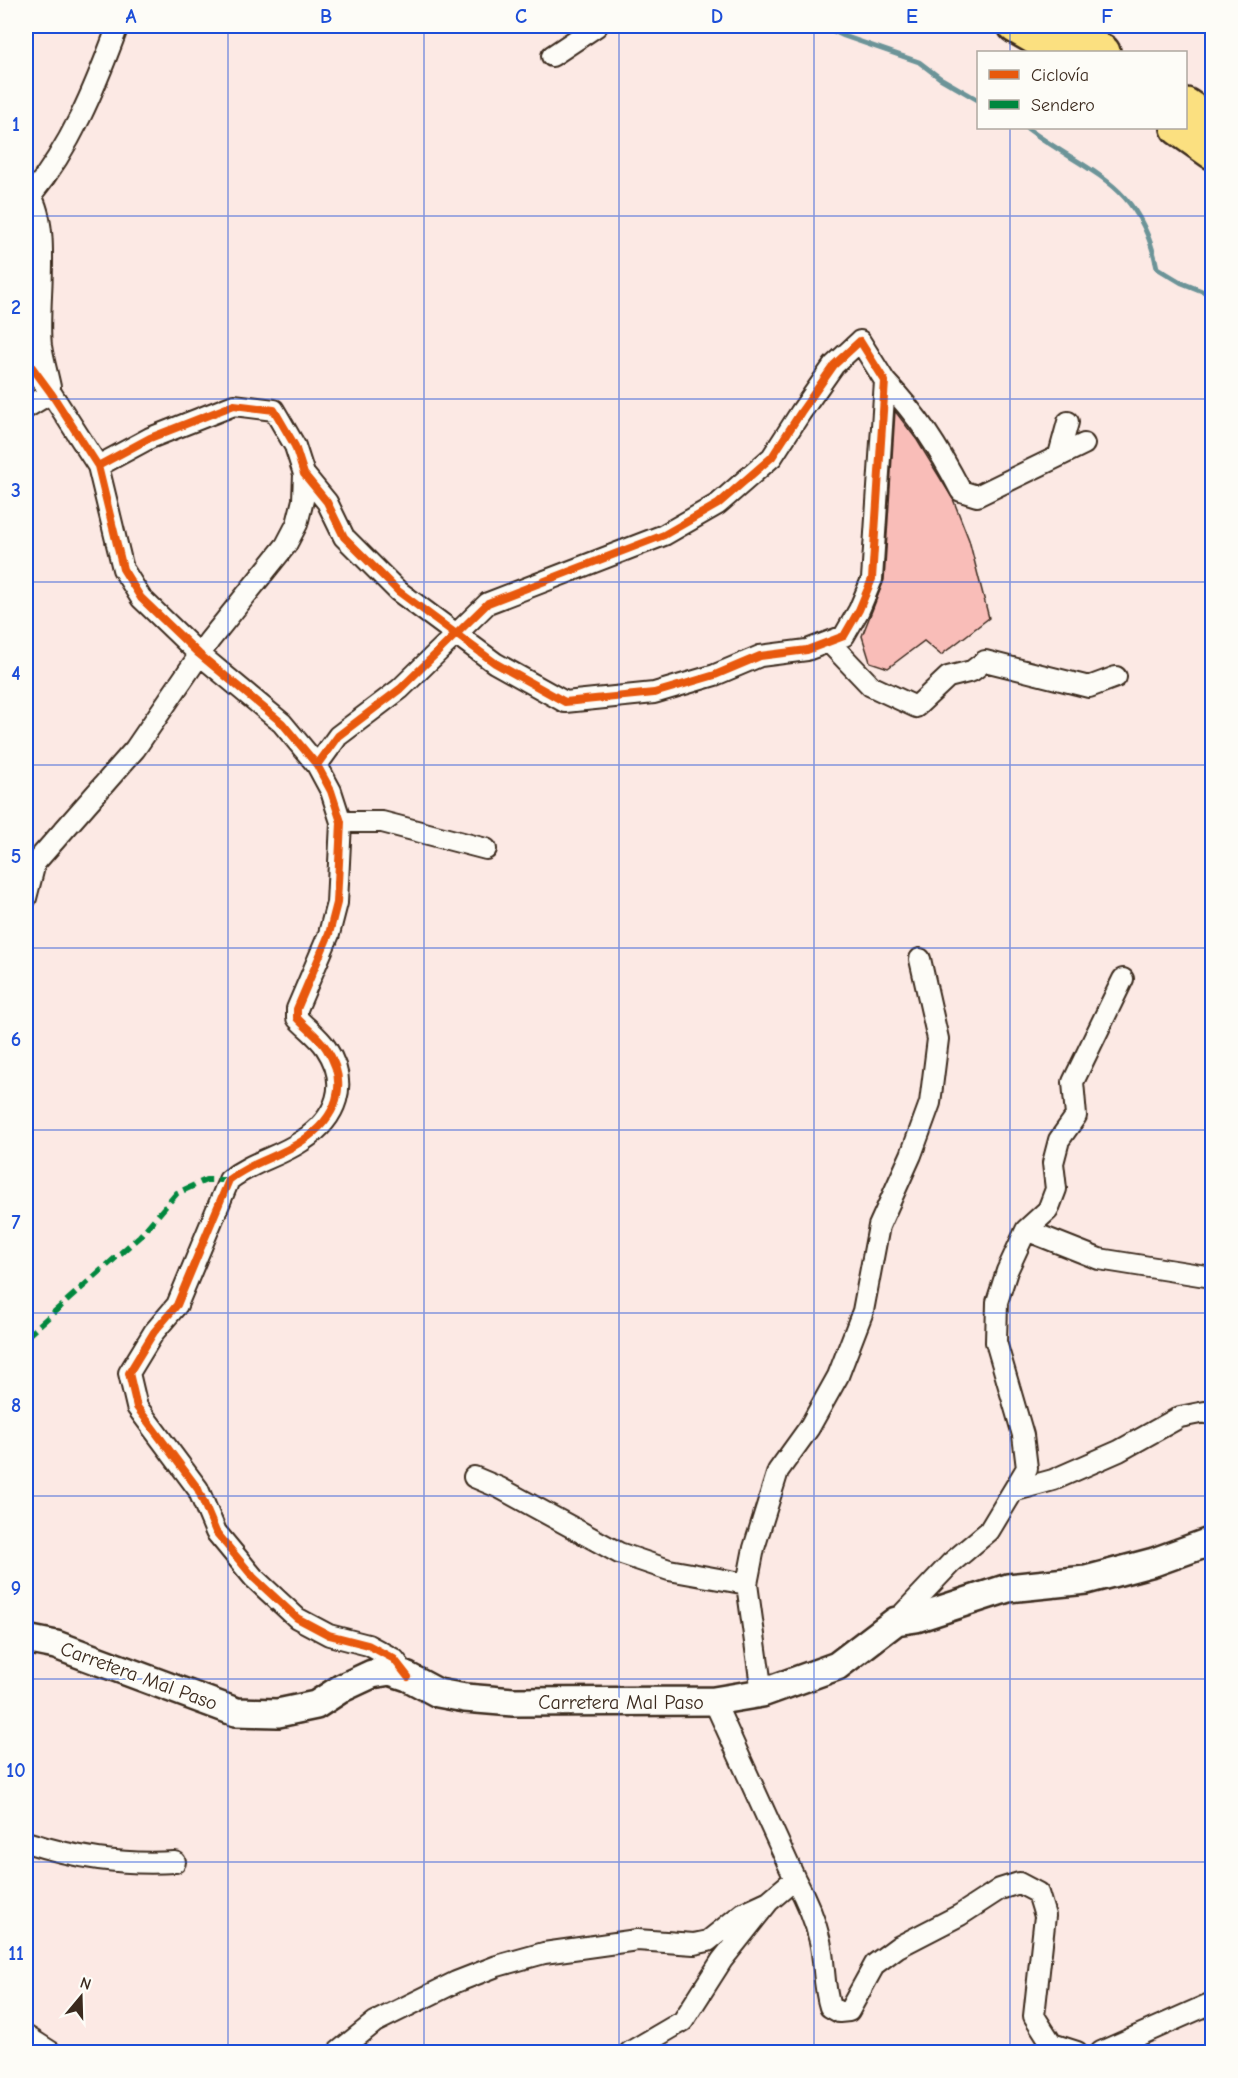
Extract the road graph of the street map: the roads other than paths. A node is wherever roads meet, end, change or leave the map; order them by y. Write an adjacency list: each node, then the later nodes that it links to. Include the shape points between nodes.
1 (597, 26): 7 (street)
2 (1015, 26): 5 (highway)
3 (1058, 26): 6 (highway)
4 (116, 31): 12 (street, via 88,105 53,168)
5 (1058, 51)
6 (1101, 51)
7 (552, 56)
8 (1187, 106): 9 (highway)
9 (1212, 123)
10 (1179, 129): 11 (highway)
11 (1212, 152)
12 (28, 192): 15 (street, via 43,234 41,345)
13 (26, 359): 15 (street)
14 (885, 381): 19 (street, via 915,413 961,491 968,495 976,496); 22 (street, via 860,341 834,365 772,458 718,504 664,535 488,603); 23 (street, via 872,579 844,636)
15 (51, 393): 16 (street); 20 (street)
16 (26, 408)
17 (1068, 422): 19 (street)
18 (1084, 444): 19 (street)
19 (1059, 454)
20 (98, 466): 21 (street, via 150,438 234,405 274,410 295,446); 24 (street, via 123,569 141,598)
21 (304, 474): 22 (street, via 327,502 344,537 398,591); 24 (street, via 297,524 285,546)
22 (458, 635): 23 (street, via 495,663 565,702 654,693 715,675 760,656 807,650); 26 (street, via 400,689 338,736)
23 (829, 642): 25 (street, via 871,686 916,707 948,677 972,671 985,661 1089,687)
24 (199, 654): 26 (street, via 282,723); 29 (street, via 135,749 35,863)
25 (1116, 676)
26 (317, 765): 27 (street)
27 (341, 822): 28 (street, via 382,822); 41 (street, via 337,903 329,934 297,1009 297,1018 325,1046 338,1068 340,1088 334,1111 303,1141 229,1180 177,1305 129,1372 137,1407 198,1489 216,1532 254,1578 297,1618 329,1635 368,1644 394,1659)
28 (486, 849)
29 (26, 898)
30 (920, 959): 38 (street, via 938,1039 930,1102 879,1226 858,1322 838,1376 809,1428 778,1471)
31 (1123, 979): 32 (street, via 1073,1082 1076,1116 1059,1140 1053,1163 1056,1189 1052,1200 1048,1210)
32 (1026, 1230): 33 (street, via 1099,1259); 36 (street, via 1006,1271 997,1302 996,1342 1023,1435 1027,1468)
33 (1212, 1277)
34 (1212, 1415): 36 (street, via 1205,1412 1180,1417 1119,1451 1053,1480)
35 (474, 1477): 38 (street, via 619,1553 669,1570)
36 (1012, 1491): 39 (street, via 989,1531 951,1563)
37 (1212, 1541): 39 (street, Carretera Mal Paso, via 1154,1563 1086,1580 1008,1588)
38 (747, 1584): 42 (street)
39 (896, 1621): 42 (street, Carretera Mal Paso, via 837,1666)
40 (26, 1638): 41 (street, Carretera Mal Paso, via 57,1645 236,1712 278,1713 316,1705 372,1674 390,1671)
41 (408, 1677): 43 (street, Carretera Mal Paso, via 438,1693 494,1701)
42 (762, 1693): 43 (street, Carretera Mal Paso)
43 (714, 1701): 46 (street)
44 (26, 1842): 45 (street, via 72,1856 146,1864)
45 (175, 1862)
46 (795, 1879): 47 (street); 50 (street, via 808,1902 821,1942 824,1989 830,2007 839,2012 849,2011 875,1964 898,1947 1000,1889 1019,1884 1038,1893 1044,1916 1034,2016)
47 (769, 1901): 52 (street, via 742,1914 708,1941 694,1944 637,1940 544,1953 497,1966 375,2022); 53 (street, via 722,1960 683,2021)
48 (1212, 2002): 55 (street)
49 (26, 2036): 51 (street)
50 (1053, 2048): 54 (street)
51 (51, 2052)
52 (338, 2052)
53 (630, 2052)
54 (1077, 2052)
55 (1101, 2052)

